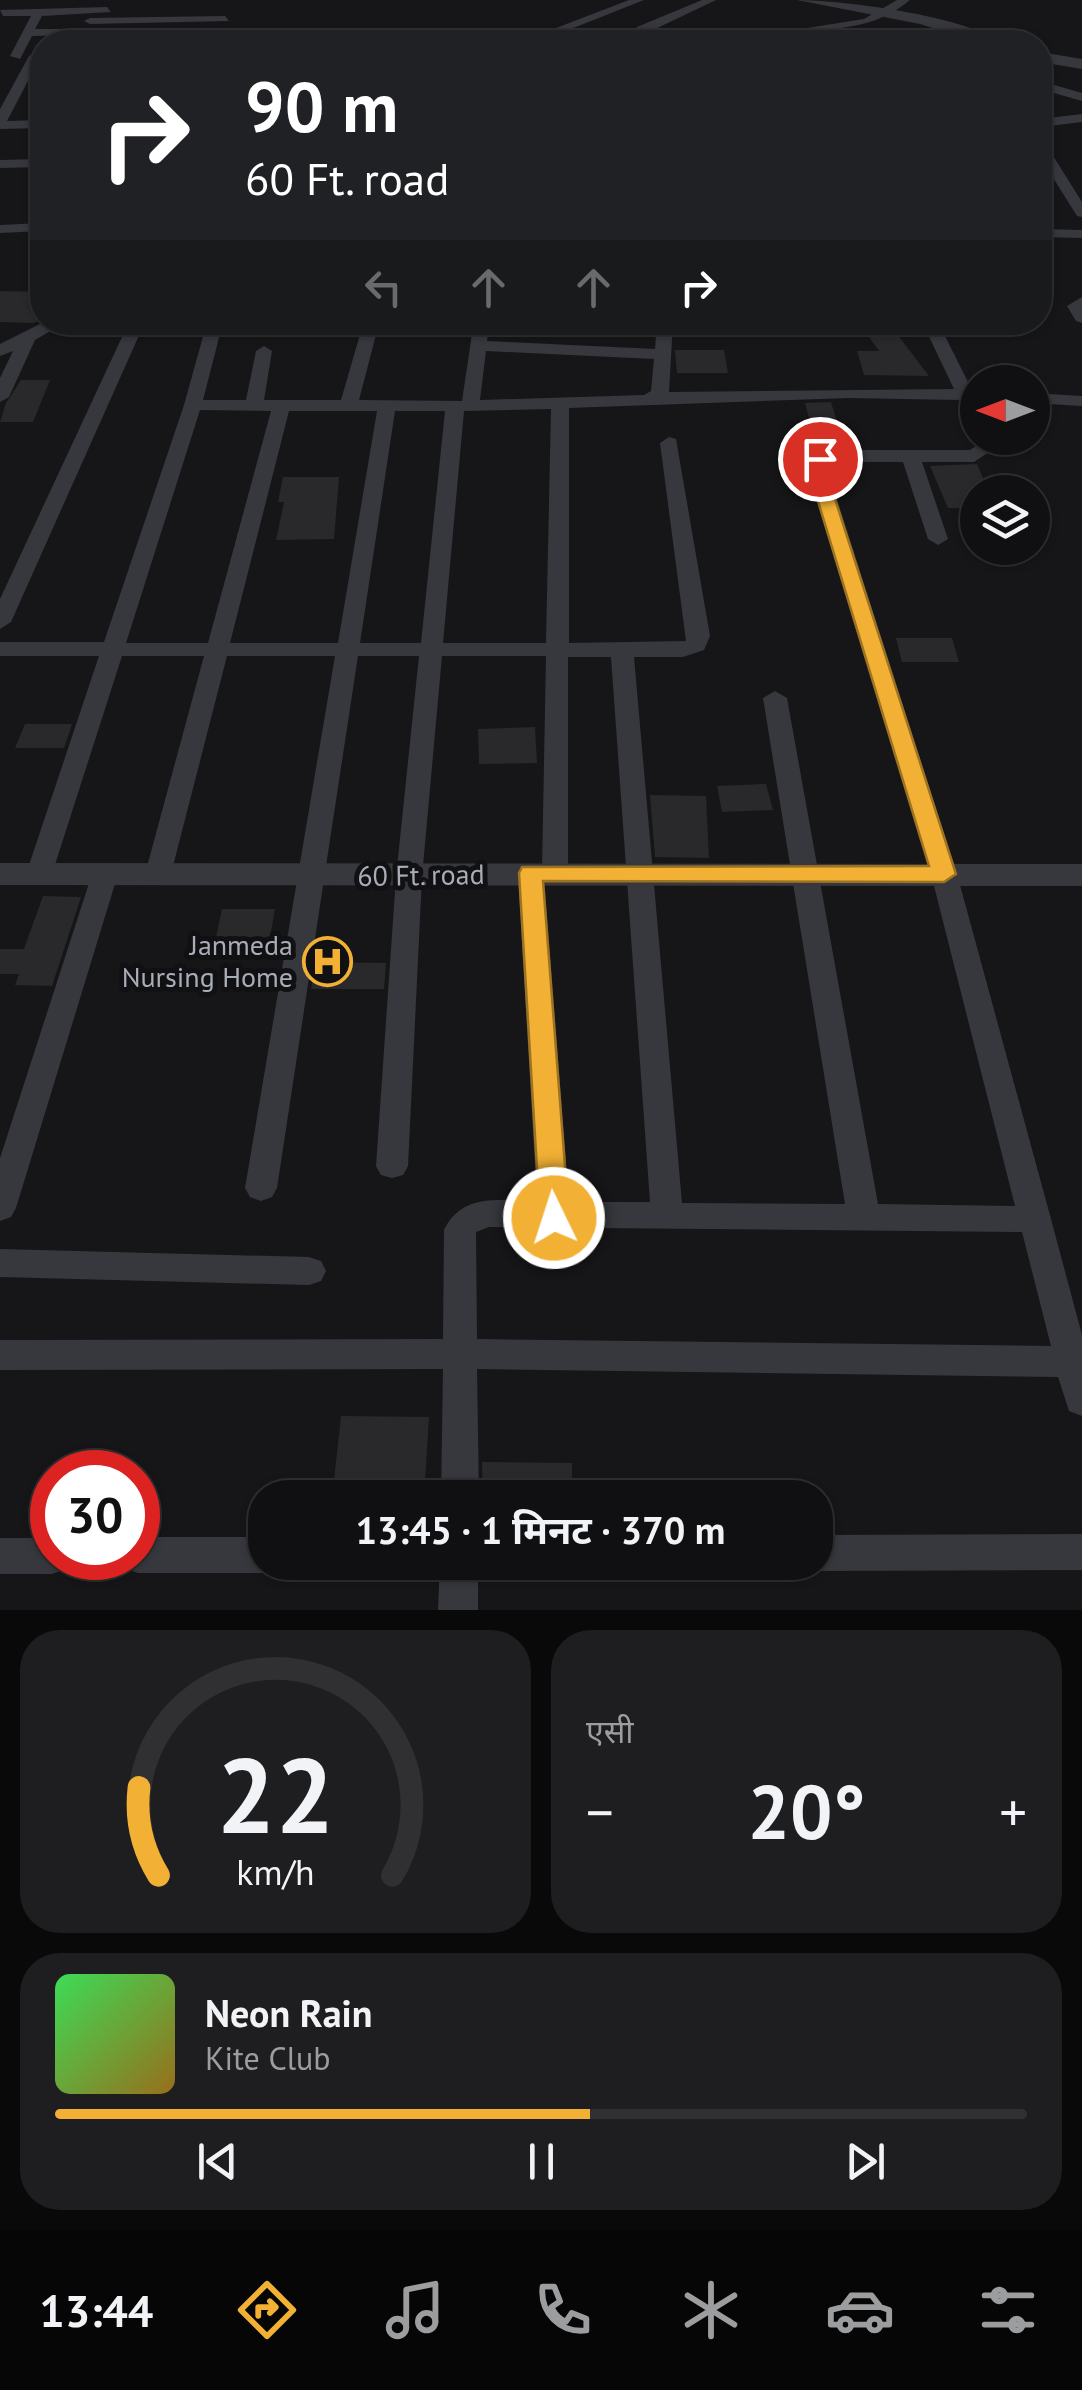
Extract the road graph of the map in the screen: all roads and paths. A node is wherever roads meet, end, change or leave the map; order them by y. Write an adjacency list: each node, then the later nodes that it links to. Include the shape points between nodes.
1 (11, 0): 7 (street)
2 (640, 0): 10 (street)
3 (712, 0): 11 (street)
4 (804, 0): 6 (street)
5 (905, 0): 6 (street)
6 (884, 13): 12 (street, via 859,25); 13 (street)
7 (2, 16): 17 (street)
8 (148, 30): 9 (street, via 227,8)
9 (220, 30)
10 (561, 30)
11 (641, 30)
12 (810, 30)
13 (955, 30)
14 (0, 56): 17 (street)
15 (1052, 59): 16 (street)
16 (1082, 64)
17 (18, 66): 18 (street); 23 (street)
18 (0, 81)
19 (1052, 88): 20 (street)
20 (1082, 96)
21 (1082, 118): 22 (street)
22 (1052, 122)
23 (0, 123): 24 (street)
24 (30, 124)
25 (30, 163): 26 (street)
26 (0, 164)
27 (1052, 169): 29 (street)
28 (1052, 178): 29 (street)
29 (1057, 178): 30 (street)
30 (1082, 213)
31 (30, 228): 32 (street)
32 (0, 229)
33 (1052, 233): 34 (street)
34 (1082, 234)
35 (1082, 302): 36 (street, via 1075,306)
36 (1082, 318)
37 (0, 330): 38 (street)
38 (30, 334)
39 (32, 335): 46 (street)
40 (33, 335): 51 (street)
41 (131, 335): 66 (street)
42 (212, 335): 60 (street)
43 (367, 335): 58 (street)
44 (664, 335): 48 (street)
45 (937, 335): 49 (street)
46 (0, 351)
47 (264, 351): 56 (street)
48 (663, 354): 52 (street); 61 (street, via 479,336)
49 (960, 374)
50 (960, 395): 52 (street)
51 (0, 397)
52 (657, 398): 55 (street)
53 (1050, 399): 54 (street)
54 (1082, 401)
55 (560, 402): 61 (street); 72 (street)
56 (254, 404): 57 (street); 60 (street)
57 (282, 404): 58 (street); 69 (street)
58 (349, 404): 59 (street)
59 (387, 404): 61 (street); 70 (street)
60 (193, 406): 68 (street)
61 (462, 406): 71 (street)
62 (669, 443): 73 (street, via 699,636 683,650)
63 (976, 455): 64 (street)
64 (911, 456): 65 (street); 81 (street, via 830,456 816,465)
65 (938, 539)
66 (0, 622)
67 (0, 649): 68 (street)
68 (112, 649): 69 (street); 78 (street)
69 (217, 649): 70 (street); 80 (street)
70 (347, 650): 71 (street); 82 (street)
71 (431, 650): 72 (street); 85 (street)
72 (557, 650): 73 (street); 75 (street)
73 (622, 651): 76 (street)
74 (775, 698): 83 (street)
75 (543, 873): 76 (street, 60 Ft. road); 85 (street, 60 Ft. road); 89 (street)
76 (640, 873): 83 (street, 60 Ft. road); 90 (street)
77 (0, 874): 78 (street, 60 Ft. road)
78 (39, 874): 79 (street, 60 Ft. road)
79 (105, 874): 80 (street, 60 Ft. road); 88 (street)
80 (158, 874): 82 (street, 60 Ft. road)
81 (944, 874): 83 (street, 60 Ft. road); 84 (street, 60 Ft. road); 92 (street)
82 (311, 875): 85 (street, 60 Ft. road); 87 (street)
83 (806, 875): 91 (street)
84 (1082, 875)
85 (409, 877): 86 (street)
86 (392, 1166)
87 (261, 1188)
88 (0, 1208)
89 (554, 1218): 90 (street); 95 (street, via 488,1214 469,1217 460,1230)
90 (667, 1218): 91 (street)
91 (864, 1219): 92 (street)
92 (1035, 1219): 97 (street)
93 (0, 1264): 94 (street)
94 (309, 1271)
95 (462, 1354): 96 (street); 97 (street); 99 (street)
96 (0, 1355)
97 (1077, 1362): 98 (street)
98 (1082, 1400)
99 (460, 1480)
100 (1082, 1552): 101 (street)
101 (833, 1553)
102 (160, 1555): 103 (street)
103 (248, 1555)
104 (0, 1556): 105 (street)
105 (30, 1556)
106 (459, 1580): 107 (street)
107 (458, 1610)

